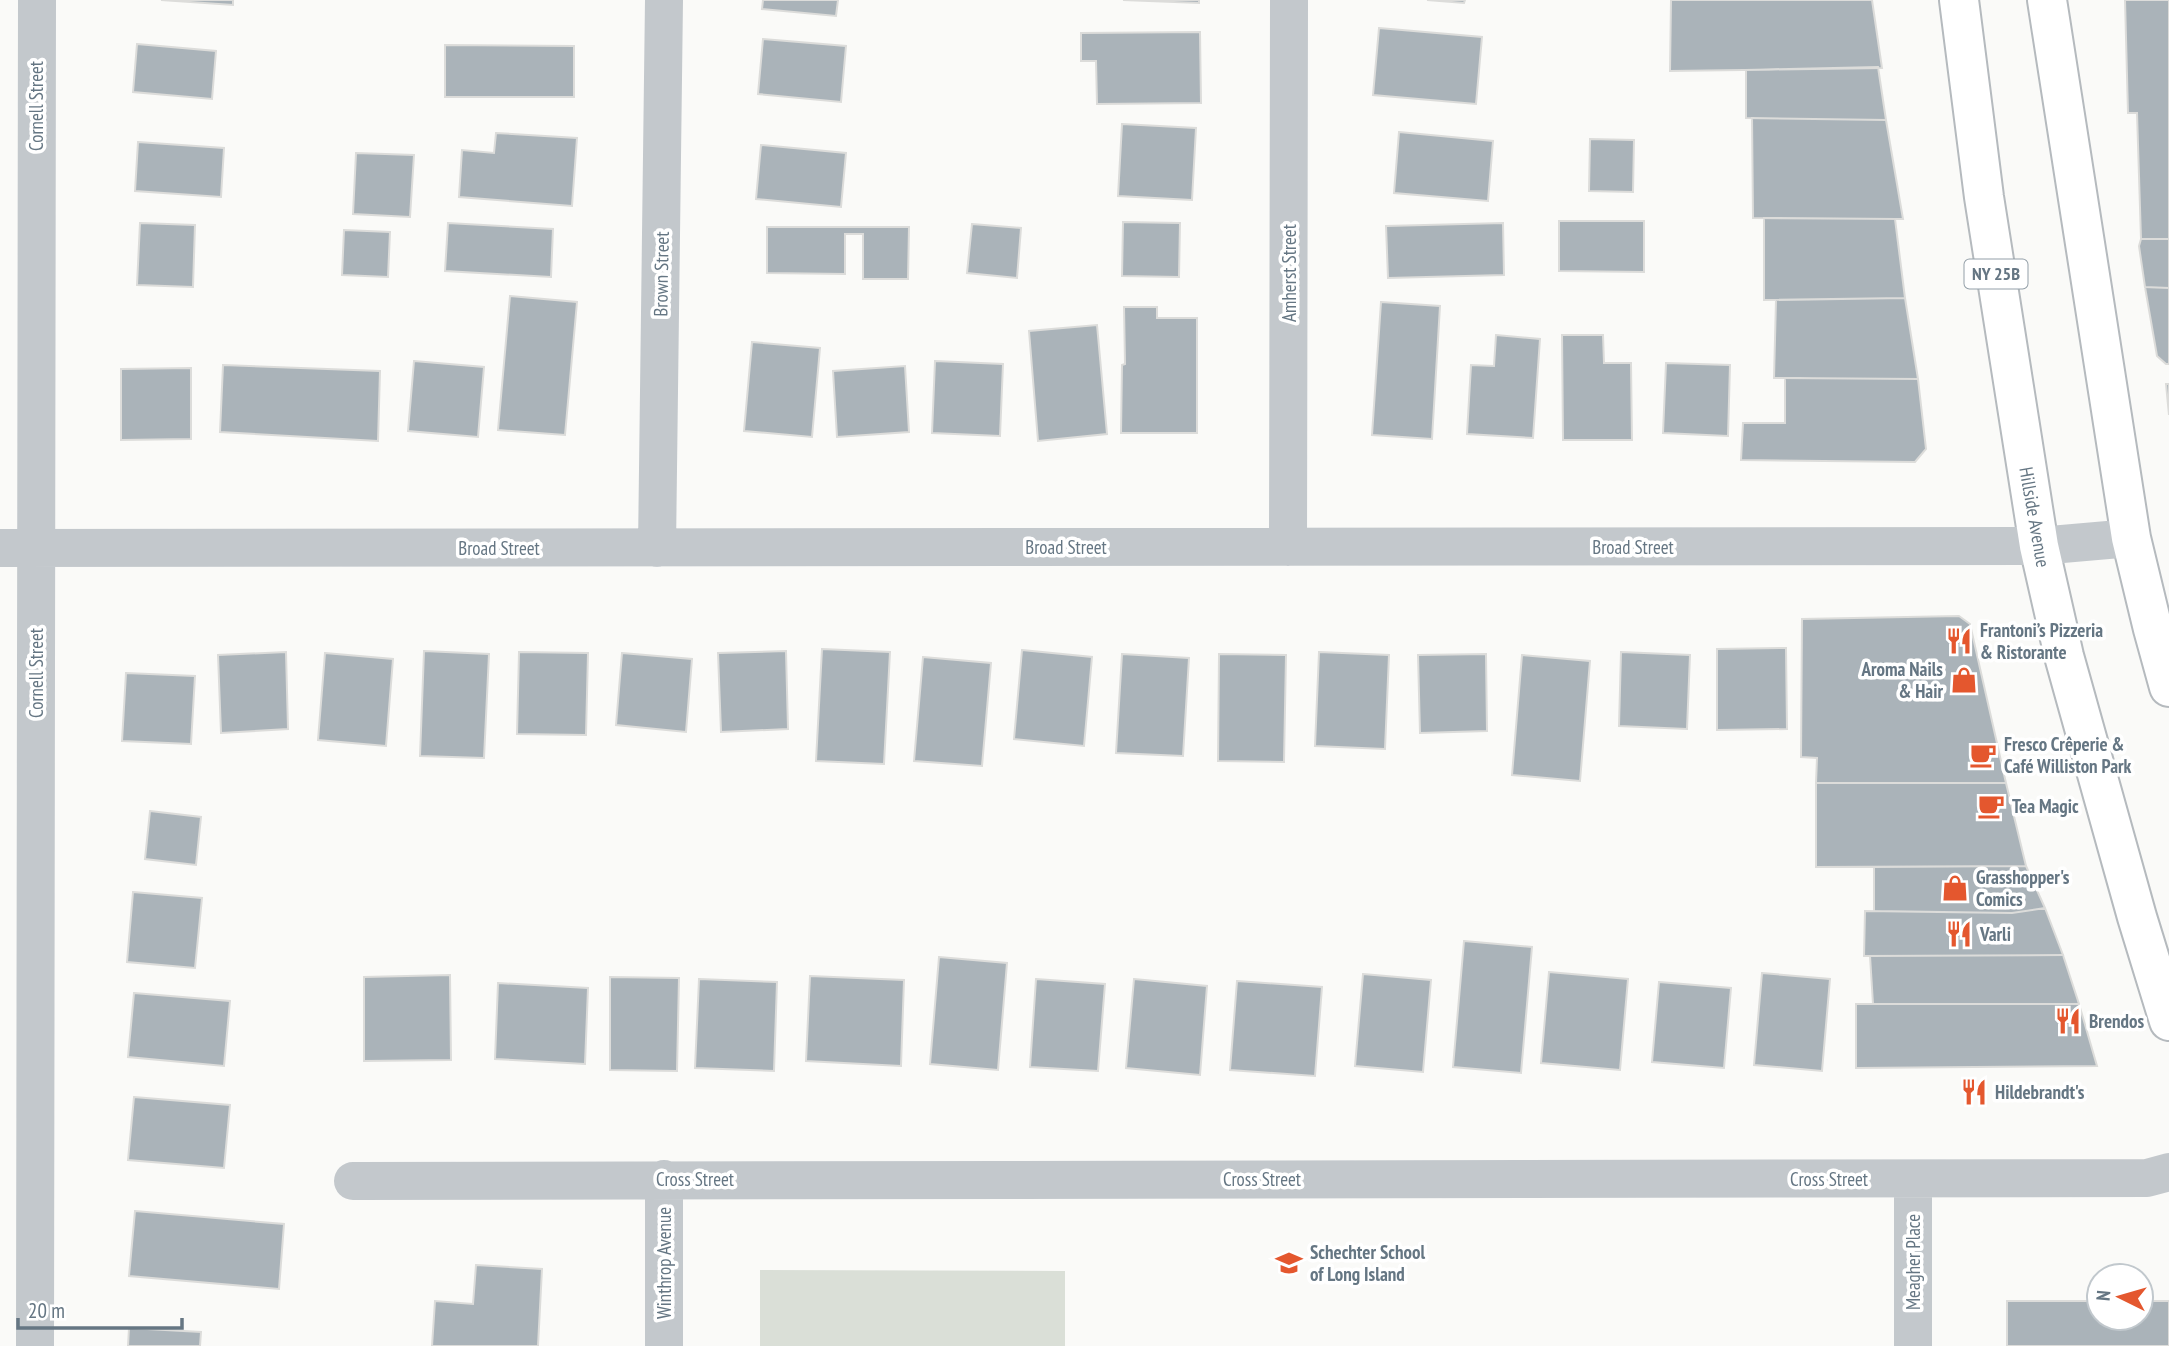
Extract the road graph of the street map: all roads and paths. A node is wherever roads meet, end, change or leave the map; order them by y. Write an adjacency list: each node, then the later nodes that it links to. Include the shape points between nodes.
1 (37, 0): 9 (street, Cornell Street)
2 (664, 0): 10 (street, Brown Street)
3 (1289, 0): 8 (street, Amherst Street)
4 (1959, 0): 7 (main road, Hillside Avenue / NY 25B, via 1984,197)
5 (2047, 0): 6 (main road)
6 (2131, 538): 7 (street, Broad Street); 11 (main road)
7 (2039, 546): 8 (street, Broad Street); 12 (main road, Hillside Avenue / NY 25B, via 2068,669)
8 (1288, 547): 10 (street, Broad Street)
9 (18, 548): 10 (street, Broad Street); 17 (street, Cornell Street)
10 (657, 548)
11 (2169, 687)
12 (2169, 1021)
13 (2169, 1172): 15 (street, Cross Street, via 2147,1178)
14 (664, 1179): 15 (street, Cross Street); 16 (street, Cross Street); 18 (street, Winthrop Avenue)
15 (1913, 1179): 19 (street, Meagher Place)
16 (353, 1181)
17 (35, 1346)
18 (664, 1346)
19 (1913, 1346)

